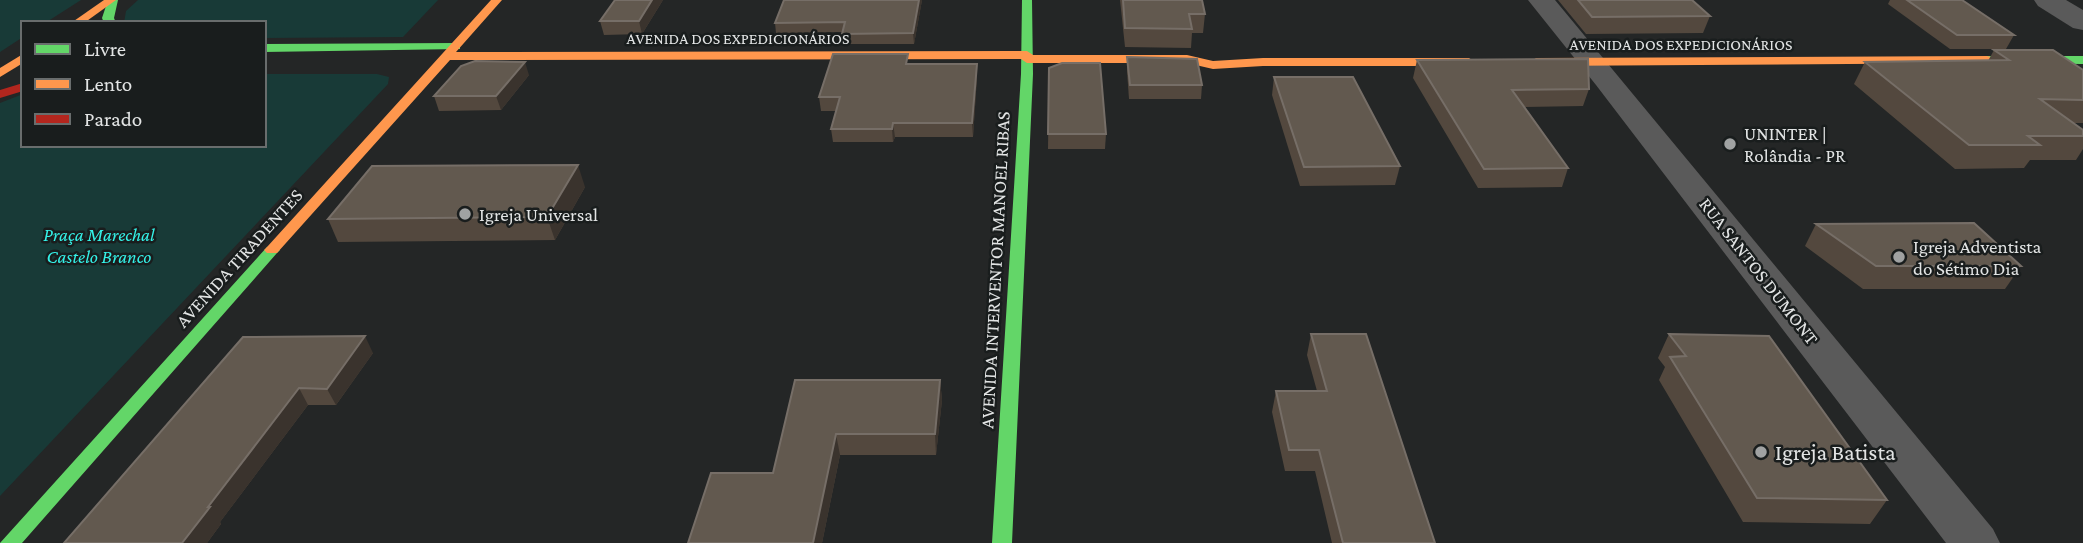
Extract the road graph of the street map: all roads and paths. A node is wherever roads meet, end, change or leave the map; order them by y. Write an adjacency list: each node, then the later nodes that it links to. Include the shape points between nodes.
1 (112, 0): 6 (street); 7 (street)
2 (498, 0): 11 (street, AVENIDA TIRADENTES)
3 (1027, 0): 12 (street, AVENIDA INTERVENTOR MANOEL RIBAS)
4 (1541, 0): 13 (street, RUA SANTOS DUMONT)
5 (2047, 0): 8 (street)
6 (79, 21)
7 (109, 21)
8 (2083, 22)
9 (266, 48): 11 (street, AVENIDA DOS EXPEDICIONÁRIOS)
10 (2083, 50): 13 (street, AVENIDA DOS EXPEDICIONÁRIOS)
11 (448, 56): 12 (street, AVENIDA DOS EXPEDICIONÁRIOS); 18 (street, AVENIDA DOS EXPEDICIONÁRIOS); 22 (street, AVENIDA TIRADENTES)
12 (1027, 57): 16 (street, AVENIDA DOS EXPEDICIONÁRIOS, via 1187,59 1213,65); 23 (street, AVENIDA INTERVENTOR MANOEL RIBAS)
13 (1590, 58): 15 (street, AVENIDA DOS EXPEDICIONÁRIOS); 17 (street, AVENIDA DOS EXPEDICIONÁRIOS); 24 (street, RUA SANTOS DUMONT)
14 (21, 59): 19 (street)
15 (2083, 60)
16 (1480, 62)
17 (1521, 62)
18 (413, 65)
19 (0, 73)
20 (21, 88): 21 (street)
21 (0, 94)
22 (10, 543)
23 (1002, 543)
24 (1975, 543)

